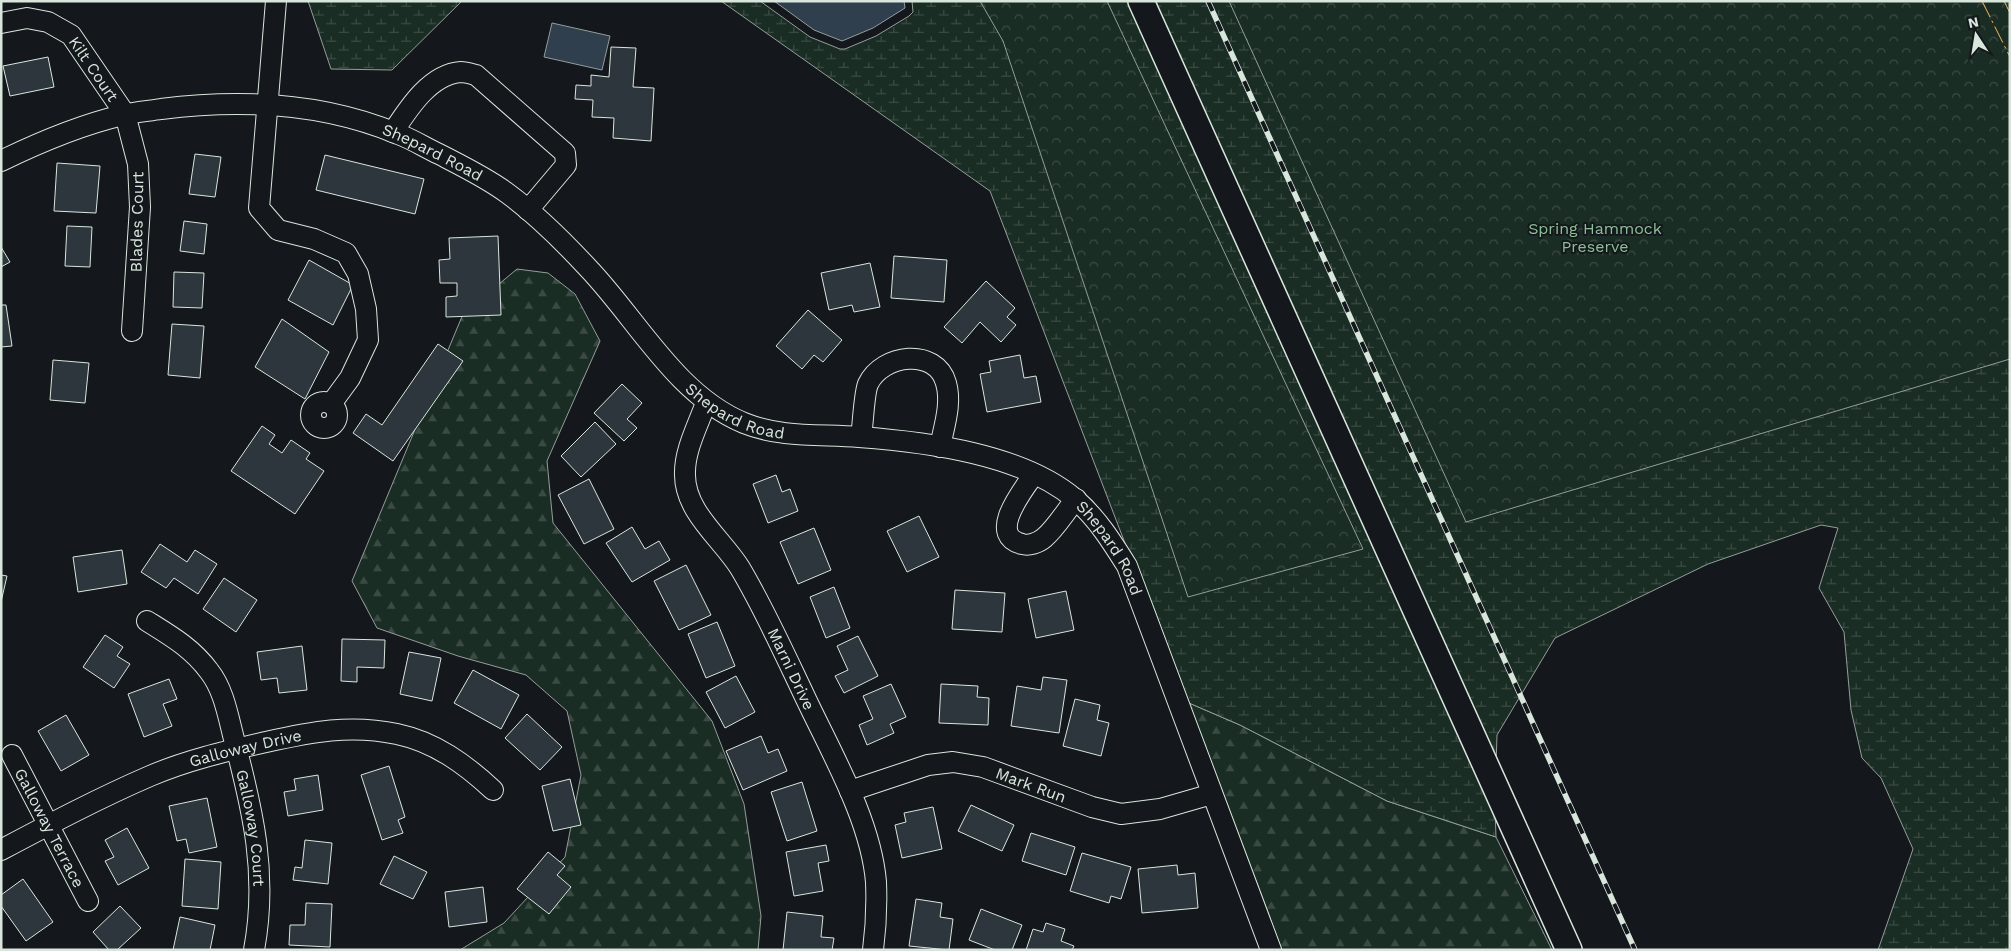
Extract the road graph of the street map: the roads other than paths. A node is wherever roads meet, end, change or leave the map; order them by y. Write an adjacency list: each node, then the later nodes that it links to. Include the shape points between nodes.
1 (276, 1): 4 (street)
2 (1141, 1): 28 (main road)
3 (1, 23): 5 (street, Kilt Court, via 27,18 48,22 71,35)
4 (267, 104): 5 (street, Shepard Road, via 201,104); 6 (street, Shepard Road, via 342,116); 11 (street, via 259,208 278,230 314,239 346,254 358,274 366,309 368,340 350,378)
5 (125, 114): 7 (street, Shepard Road, via 72,130); 9 (street, Blades Court, via 138,164)
6 (393, 132): 8 (street, Shepard Road, via 452,161 505,192); 8 (street, via 408,108 432,84 444,76 462,72 476,75 565,154 566,164)
7 (1, 161)
8 (528, 210): 10 (street, Shepard Road, via 591,271 673,369)
9 (132, 331)
10 (706, 403): 12 (street, Shepard Road, via 744,423 782,434); 20 (street, Marni Drive, via 688,452 684,475 688,493 697,512 734,558 757,597)
11 (331, 404)
12 (861, 437): 13 (street, Shepard Road); 13 (street, via 868,385 882,367 898,359 920,359 937,369 946,381 950,399)
13 (940, 447): 14 (street, Shepard Road, via 994,458)
14 (1034, 474): 15 (street, Shepard Road); 15 (street, via 1009,512 1008,532 1014,540 1034,544 1044,538)
15 (1076, 499): 21 (street, Shepard Road, via 1102,527 1127,566)
16 (148, 621): 17 (street, Galloway Court, via 187,646 210,672 224,698)
17 (237, 749): 19 (street, Galloway Drive, via 314,731 358,728 398,734 438,748 469,768); 22 (street, Galloway Drive, via 198,758 151,776); 25 (street, Galloway Court, via 259,848 260,891)
18 (12, 755): 22 (street, Galloway Terrace)
19 (493, 790)
20 (850, 792): 21 (street, Mark Run, via 928,766 952,762 983,767 1092,807 1121,814 1160,809); 26 (street, Marni Drive, via 869,843 876,881 877,921)
21 (1212, 794): 27 (street, Shepard Road)
22 (48, 826): 23 (street, Galloway Drive); 24 (street, Galloway Terrace)
23 (1, 850)
24 (88, 900)
25 (254, 950)
26 (873, 950)
27 (1270, 950)
28 (1569, 950)

